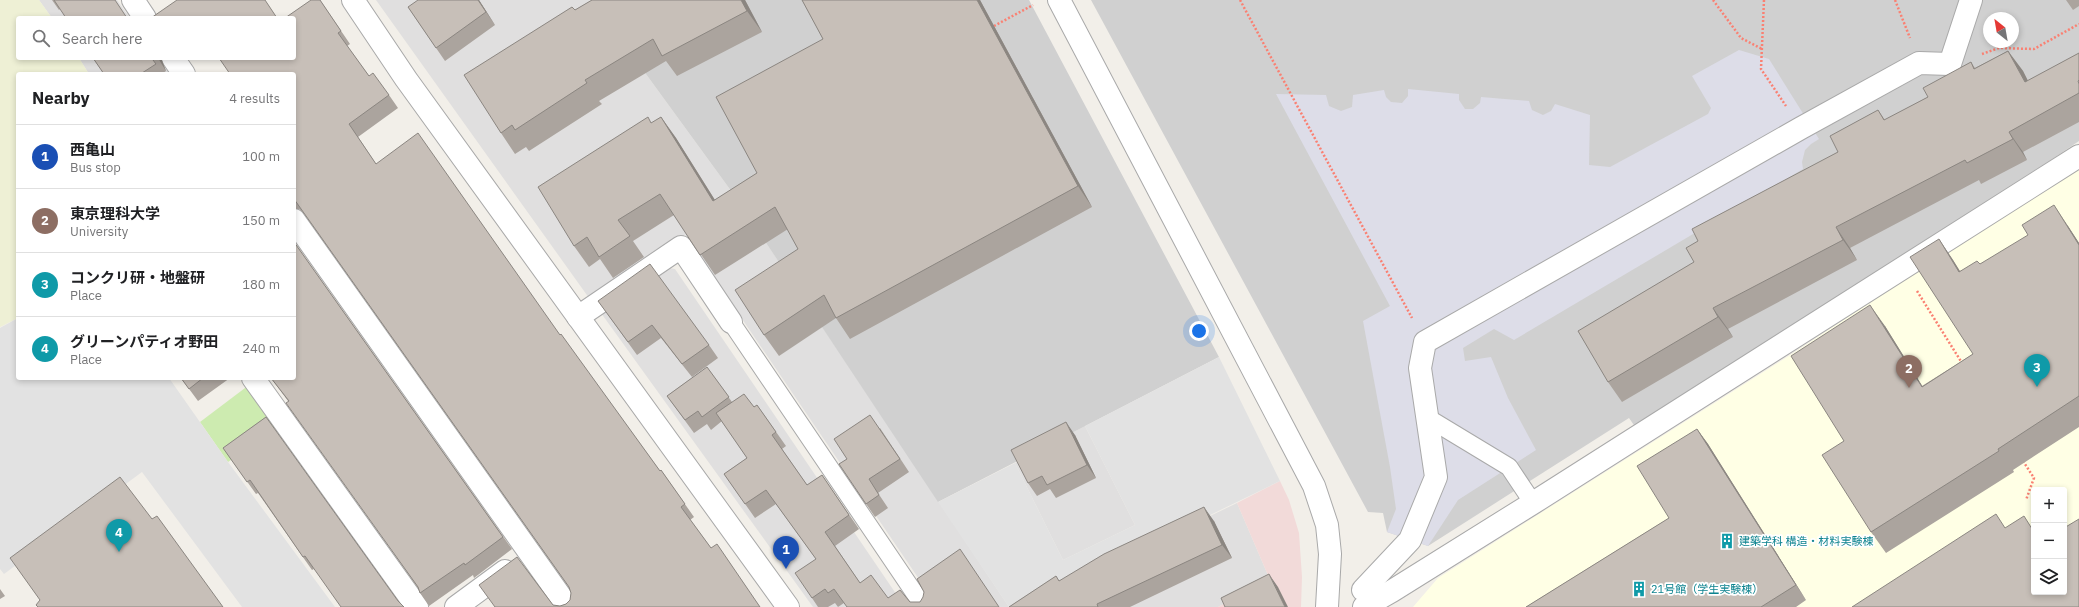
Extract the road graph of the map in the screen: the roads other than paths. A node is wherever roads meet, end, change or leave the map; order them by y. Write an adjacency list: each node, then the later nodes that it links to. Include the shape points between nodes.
1 (133, 0): 5 (street)
2 (353, 0): 10 (street, via 364,20)
3 (1059, 0): 22 (street, via 1314,486 1327,525 1330,554)
4 (1971, 0): 13 (street, via 1950,64 1919,63 1425,342 1420,368)
5 (144, 16)
6 (174, 60): 7 (street)
7 (183, 72)
8 (2079, 156): 14 (street)
9 (296, 223): 15 (street)
10 (578, 317): 11 (street, via 681,247); 20 (street)
11 (732, 322): 21 (lane)
12 (253, 380): 17 (street)
13 (1428, 418): 14 (lane, via 1509,467); 16 (street, via 1436,477 1410,540)
14 (1533, 503): 16 (street, via 1392,591)
15 (529, 552): 18 (street); 19 (street)
16 (1364, 599)
17 (416, 607)
18 (456, 607)
19 (568, 607)
20 (788, 607)
21 (924, 607)
22 (1327, 607)

